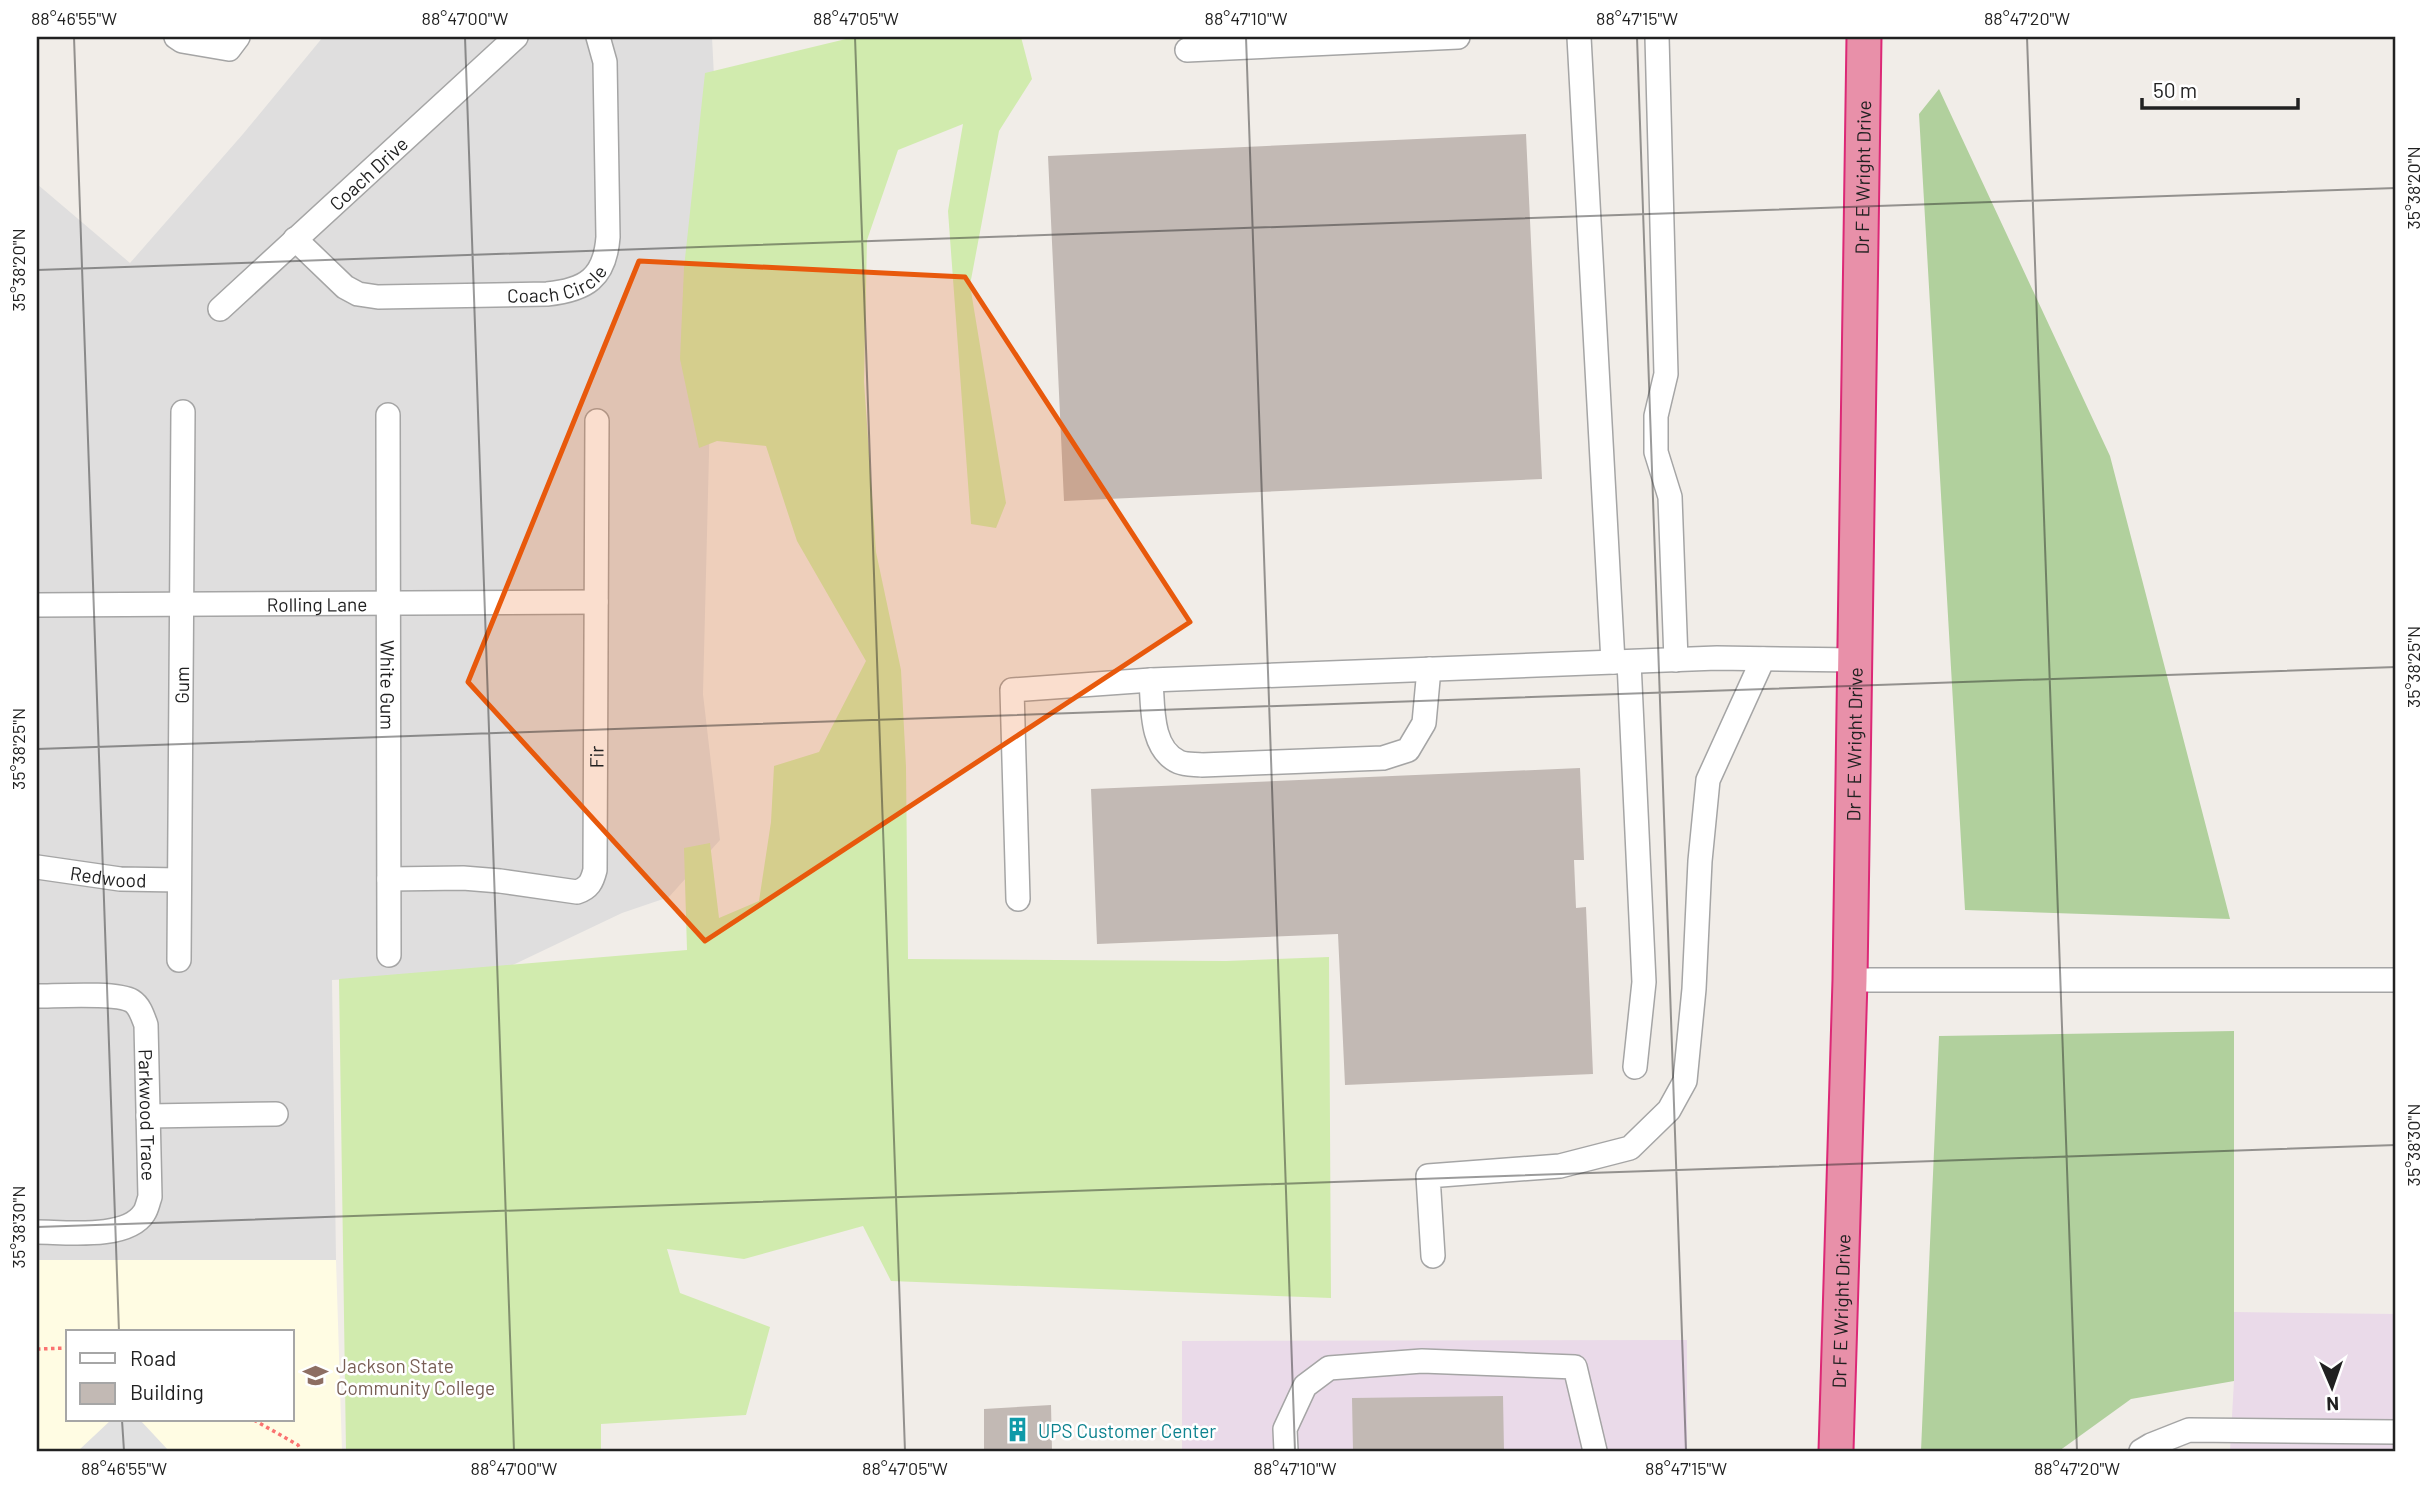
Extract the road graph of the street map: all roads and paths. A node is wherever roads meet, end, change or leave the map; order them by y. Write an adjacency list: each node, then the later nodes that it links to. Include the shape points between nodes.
1 (176, 37): 2 (street, via 229,49)
2 (238, 37)
3 (516, 37): 10 (street, Coach Drive)
4 (598, 37): 10 (street, Coach Circle, via 605,62 608,237 607,257 586,284 570,292 547,294 358,294)
5 (1458, 37): 9 (street)
6 (1579, 37): 22 (street)
7 (1657, 37): 20 (street, via 1666,374 1656,416 1656,452 1671,497)
8 (1864, 37): 21 (highway, Dr F E Wright Drive)
9 (1187, 50)
10 (295, 239): 11 (street, Coach Drive)
11 (220, 309)
12 (183, 412): 17 (street, Gum)
13 (388, 415): 16 (street, White Gum)
14 (597, 421): 15 (street, Fir)
15 (596, 602): 16 (street, Rolling Lane); 26 (street, Fir, via 592,882 577,892 488,880)
16 (388, 603): 17 (street, Rolling Lane); 26 (street, White Gum)
17 (182, 604): 18 (street, Rolling Lane); 27 (street, Gum)
18 (37, 605)
19 (1763, 659): 20 (street); 21 (street); 38 (street, via 1708,779 1685,1081 1675,1100 1630,1148 1560,1166 1428,1176)
20 (1676, 660): 22 (street)
21 (1855, 660): 31 (highway, Dr F E Wright Drive)
22 (1621, 662): 23 (street); 34 (street, via 1644,982)
23 (1429, 669): 24 (street); 24 (street, via 1424,723 1408,750 1383,758 1314,761 1179,762 1165,751 1155,731)
24 (1151, 680): 28 (street, via 1012,691)
25 (37, 867): 27 (street, Redwood, via 120,879)
26 (389, 879): 29 (street, White Gum)
27 (179, 880): 30 (street, Gum)
28 (1018, 899)
29 (389, 955)
30 (178, 960)
31 (1850, 980): 32 (street); 47 (highway, Dr F E Wright Drive)
32 (2396, 980)
33 (37, 996): 36 (street, Parkwood Trace, via 116,996 132,1001 146,1025)
34 (1635, 1067)
35 (276, 1114): 36 (street)
36 (148, 1116): 37 (street, Parkwood Trace, via 150,1197 144,1213 124,1228 107,1232)
37 (37, 1232)
38 (1433, 1256)
39 (66, 1348): 40 (path)
40 (37, 1349)
41 (258, 1422): 44 (path)
42 (2396, 1432): 43 (street)
43 (2339, 1442): 48 (street, via 2189,1430)
44 (301, 1451)
45 (1286, 1451): 46 (street, via 1285,1429 1305,1385 1329,1368 1422,1362 1576,1367)
46 (1595, 1451)
47 (1836, 1451)
48 (2141, 1451)

